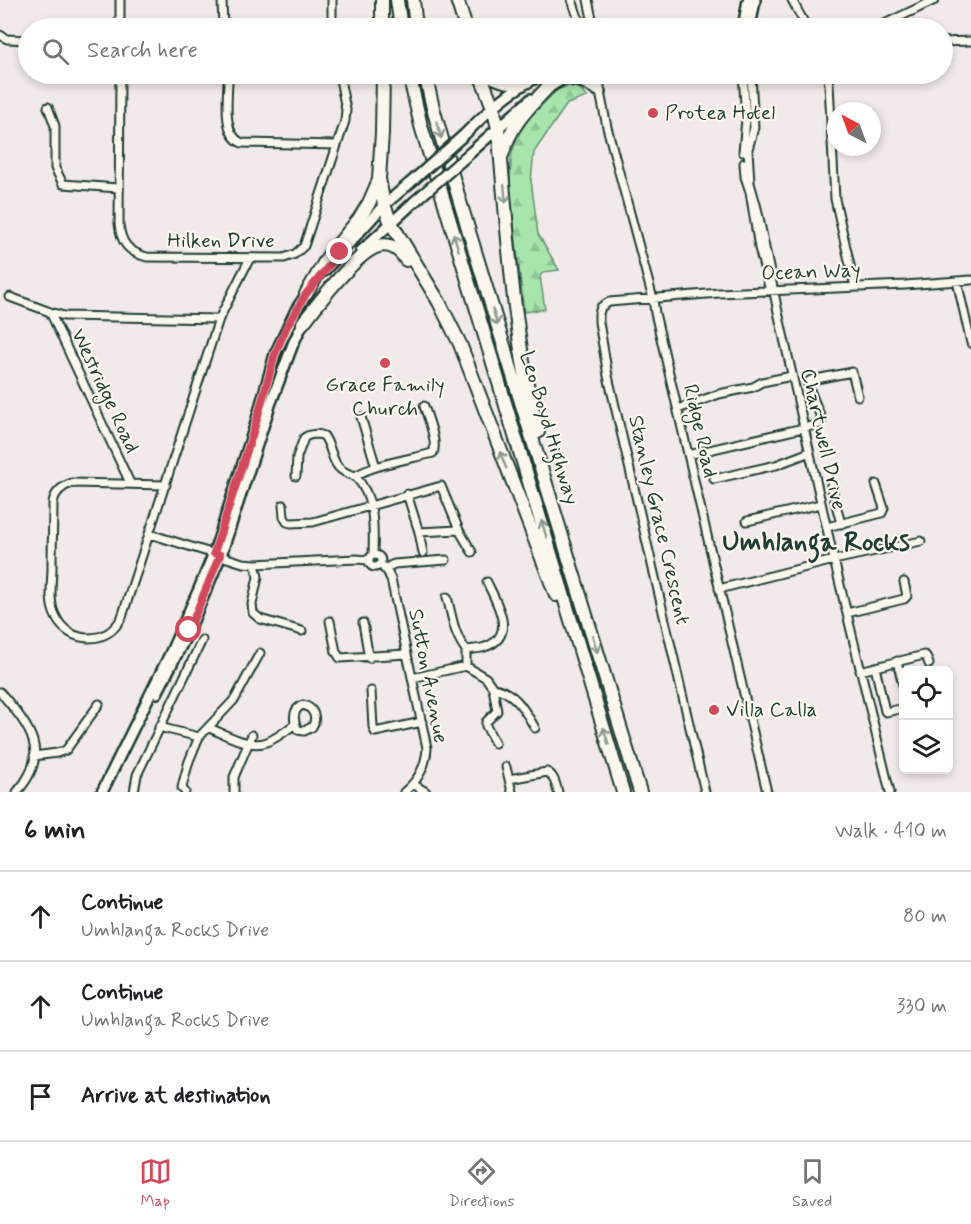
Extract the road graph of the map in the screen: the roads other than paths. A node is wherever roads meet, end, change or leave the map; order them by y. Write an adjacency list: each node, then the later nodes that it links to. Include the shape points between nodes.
1 (120, 0): 14 (street)
2 (222, 0): 15 (street)
3 (332, 0): 16 (street)
4 (382, 0): 17 (highway)
5 (397, 0): 18 (highway)
6 (413, 0): 19 (highway)
7 (457, 0): 20 (highway)
8 (572, 0): 21 (street)
9 (588, 0): 22 (street)
10 (748, 0): 23 (main road)
11 (755, 0): 24 (main road)
12 (792, 0): 25 (street)
13 (935, 0): 26 (street)
14 (120, 18)
15 (223, 18)
16 (332, 18)
17 (382, 18)
18 (400, 18)
19 (415, 18)
20 (463, 18)
21 (578, 18)
22 (592, 18)
23 (745, 18)
24 (748, 18)
25 (802, 18)
26 (902, 18)
27 (0, 36): 28 (street)
28 (18, 40)
29 (971, 41): 30 (street)
30 (953, 42)
31 (120, 84): 53 (street, Hilken Drive)
32 (228, 84): 50 (street, via 229,128 238,142)
33 (340, 84): 50 (street, Hilken Drive, via 345,115)
34 (382, 84): 52 (highway)
35 (411, 84): 127 (highway, Leo Boyd Highway, one-way to 35)
36 (427, 84): 108 (highway, Leo Boyd Highway, one-way to 108)
37 (484, 84): 48 (highway)
38 (523, 84): 48 (main road)
39 (554, 84): 45 (main road)
40 (586, 84): 46 (main road)
41 (600, 84): 46 (street, Ridge Road)
42 (743, 84): 60 (street, Chartwell Drive, via 745,177)
43 (752, 84): 60 (street, Chartwell Drive, via 754,128 748,148 750,183)
44 (828, 84): 59 (street, via 835,199)
45 (548, 87): 49 (main road); 51 (highway, via 514,125)
46 (600, 92): 63 (street, Ridge Road)
47 (48, 107): 53 (street, via 55,126 55,168 63,184)
48 (492, 107): 49 (highway); 54 (main road, bridge)
49 (498, 128): 51 (highway); 55 (main road, bridge)
50 (337, 145): 56 (street, Hilken Drive, via 304,246 290,257)
51 (501, 159): 108 (highway, one-way to 108, via 527,387)
52 (379, 179): 54 (highway); 61 (highway, via 360,219 327,258)
53 (118, 188): 56 (street, Hilken Drive, via 120,232 126,245 138,255)
54 (384, 205): 55 (highway); 61 (main road)
55 (391, 224): 66 (main road, via 336,275); 68 (highway)
56 (250, 258): 65 (street, Westridge Road)
57 (971, 280): 58 (street, Ocean Way)
58 (957, 281): 59 (street, Ocean Way); 67 (street)
59 (855, 287): 60 (street, Ocean Way)
60 (772, 290): 63 (street, Ocean Way); 69 (street, Chartwell Drive)
61 (306, 294): 97 (main road, via 275,354)
62 (10, 297): 64 (street, Westridge Road)
63 (653, 298): 72 (street, Ridge Road); 156 (street, Stanley Grace Crescent, via 604,304 599,310 599,322)
64 (50, 312): 65 (street, Westridge Road, via 82,317); 81 (street, Westridge Road)
65 (219, 319): 84 (street, Westridge Road)
66 (303, 323): 68 (highway, via 356,262 374,247 388,246 403,255); 97 (main road)
67 (971, 343)
68 (460, 344): 127 (highway, one-way to 68)
69 (792, 376): 72 (street, via 719,394); 74 (street, Chartwell Drive)
70 (858, 396): 74 (street, via 852,372 811,380 808,386 822,421)
71 (424, 406): 77 (street, via 434,452)
72 (678, 410): 76 (street, Ridge Road)
73 (361, 417): 77 (street)
74 (804, 429): 75 (street, Chartwell Drive); 76 (street)
75 (810, 452): 80 (street, via 776,465); 86 (street, Chartwell Drive)
76 (688, 455): 106 (street, Ridge Road)
77 (376, 467): 79 (street)
78 (296, 476): 79 (street, via 304,437 320,434 327,439 340,470)
79 (355, 476): 88 (street)
80 (714, 479)
81 (130, 483): 84 (street, Westridge Road); 94 (street, Westridge Road, via 70,484 54,498 51,598 55,617 68,632 81,638 96,638 119,623)
82 (831, 484): 90 (street)
83 (876, 484): 90 (street, via 882,513)
84 (166, 485): 94 (street, Westridge Road)
85 (407, 494): 88 (street); 92 (street, via 441,486); 93 (street)
86 (821, 504): 89 (street); 91 (street, Chartwell Drive)
87 (283, 505): 88 (street, via 285,520 291,524)
88 (370, 506): 99 (street, via 374,522)
89 (747, 521)
90 (841, 524): 91 (street)
91 (827, 527): 101 (street, Chartwell Drive)
92 (459, 530): 93 (street); 96 (street)
93 (419, 532): 98 (street)
94 (150, 534): 97 (street)
95 (921, 541): 101 (street)
96 (472, 552)
97 (217, 554): 102 (street); 145 (main road); 146 (main road, via 189,630)
98 (423, 554)
99 (371, 557): 102 (street); 103 (street, via 378,555)
100 (446, 560): 103 (street)
101 (834, 560): 106 (street); 109 (street, Chartwell Drive)
102 (255, 564): 112 (street, via 258,577 253,613)
103 (382, 566): 116 (street, Sutton Avenue, via 391,579)
104 (486, 582): 114 (street, via 502,617 503,631 488,646)
105 (904, 582): 109 (street, via 904,599)
106 (720, 589): 157 (street, Ridge Road)
107 (447, 597): 114 (street, via 456,633)
108 (585, 610): 155 (highway, Leo Boyd Highway, one-way to 155)
109 (847, 613): 123 (street, Chartwell Drive)
110 (330, 621): 117 (street, via 339,658)
111 (363, 623): 117 (street)
112 (302, 631)
113 (202, 640): 133 (street)
114 (466, 650): 120 (street)
115 (260, 653): 134 (street, via 235,699)
116 (407, 654): 117 (street); 124 (street, Sutton Avenue)
117 (369, 658)
118 (897, 662): 119 (street, via 924,655); 121 (street); 122 (street)
119 (929, 664)
120 (466, 666): 124 (street); 125 (street, via 486,678)
121 (875, 667): 123 (street); 130 (street, via 885,711)
122 (899, 670)
123 (860, 671): 158 (street, Chartwell Drive)
124 (412, 678): 131 (street, Sutton Avenue)
125 (493, 688): 135 (street, via 519,702); 138 (street, via 497,711 485,723)
126 (371, 691): 131 (street, via 375,732)
127 (593, 691): 154 (highway, Leo Boyd Highway, one-way to 127)
128 (0, 692): 140 (street, via 28,728)
129 (99, 704): 140 (street, via 66,750)
130 (899, 709)
131 (422, 722): 143 (street, Sutton Avenue, via 426,758)
132 (295, 724): 139 (street, via 265,743)
133 (159, 727): 137 (street); 147 (street, via 136,775)
134 (209, 728): 137 (street); 139 (street)
135 (535, 728)
136 (252, 735): 139 (street)
137 (199, 737): 148 (street, via 183,783)
138 (495, 743)
139 (249, 744): 149 (street, via 234,777)
140 (34, 756): 144 (street, via 29,776)
141 (506, 767): 142 (street)
142 (509, 779): 152 (street); 153 (street, via 547,772)
143 (413, 784): 150 (street, Sutton Avenue); 151 (street)
144 (17, 792)
145 (102, 792)
146 (108, 792)
147 (134, 792)
148 (185, 792)
149 (234, 792)
150 (405, 792)
151 (426, 792)
152 (512, 792)
153 (558, 792)
154 (623, 792)
155 (640, 792)
156 (705, 792)
157 (767, 792)
158 (890, 792)

